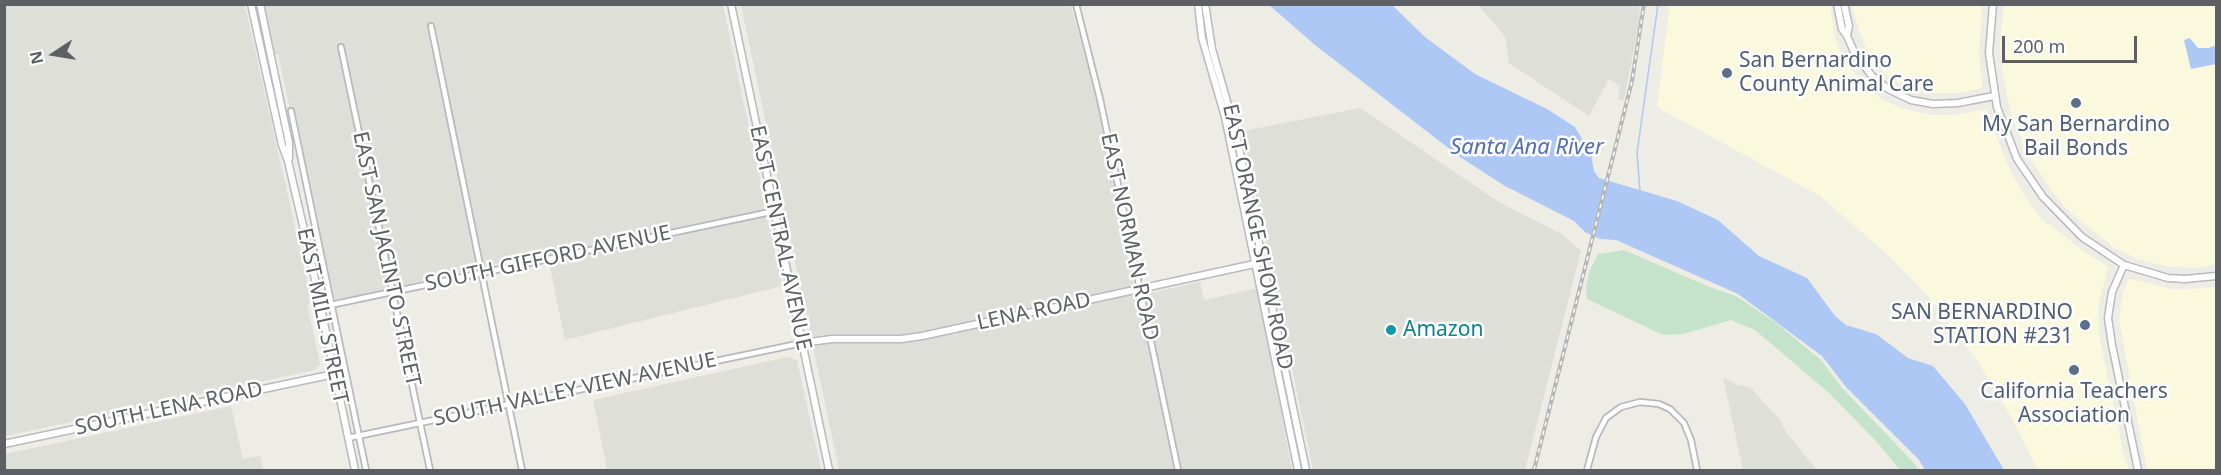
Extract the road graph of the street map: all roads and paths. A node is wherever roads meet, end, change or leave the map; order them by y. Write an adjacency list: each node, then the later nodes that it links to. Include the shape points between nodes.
1 (251, 4): 17 (street, EAST MILL STREET)
2 (260, 4): 17 (street, EAST MILL STREET, via 289,143)
3 (731, 4): 20 (street, EAST CENTRAL AVENUE)
4 (1076, 4): 26 (street, EAST NORMAN ROAD)
5 (1198, 4): 14 (street, EAST ORANGE SHOW ROAD, via 1202,38)
6 (1205, 4): 13 (street, EAST ORANGE SHOW ROAD)
7 (1837, 4): 11 (street)
8 (1844, 4): 11 (street)
9 (1993, 4): 15 (street, via 1989,53)
10 (430, 26): 24 (street)
11 (1847, 36): 15 (street, via 1854,54 1872,76 1905,97 1945,104)
12 (341, 47): 27 (street, EAST SAN JACINTO STREET)
13 (1222, 80): 14 (street); 18 (street, EAST ORANGE SHOW ROAD)
14 (1215, 83): 19 (street, EAST ORANGE SHOW ROAD)
15 (1994, 96): 23 (street, via 2013,150 2043,197 2082,237)
16 (291, 111): 28 (street)
17 (288, 161): 29 (street, EAST MILL STREET)
18 (1250, 200): 19 (street); 21 (street, EAST ORANGE SHOW ROAD)
19 (1242, 201): 22 (street, EAST ORANGE SHOW ROAD)
20 (775, 211): 24 (street, SOUTH GIFFORD AVENUE); 30 (street, EAST CENTRAL AVENUE)
21 (1263, 262): 22 (street, LENA ROAD); 44 (street, EAST ORANGE SHOW ROAD)
22 (1255, 264): 26 (street, LENA ROAD); 43 (street, EAST ORANGE SHOW ROAD)
23 (2124, 265): 25 (street, via 2168,278); 47 (street, via 2112,292 2108,318)
24 (482, 273): 27 (street, SOUTH GIFFORD AVENUE); 32 (street)
25 (2217, 276)
26 (1140, 289): 30 (street, LENA ROAD, via 922,336); 42 (street, EAST NORMAN ROAD)
27 (393, 292): 28 (street, SOUTH GIFFORD AVENUE); 33 (street, EAST SAN JACINTO STREET)
28 (331, 305): 29 (street, SOUTH GIFFORD AVENUE); 34 (street)
29 (321, 307): 31 (street, EAST MILL STREET)
30 (802, 343): 32 (street, SOUTH VALLEY VIEW AVENUE); 41 (street, EAST CENTRAL AVENUE)
31 (334, 374): 35 (street, EAST MILL STREET); 36 (street, SOUTH LENA ROAD)
32 (509, 403): 33 (street, SOUTH VALLEY VIEW AVENUE); 40 (street)
33 (420, 422): 34 (street, SOUTH VALLEY VIEW AVENUE); 39 (street, EAST SAN JACINTO STREET)
34 (359, 436): 35 (street, SOUTH VALLEY VIEW AVENUE); 38 (street)
35 (348, 438): 37 (street, EAST MILL STREET)
36 (4, 444)
37 (355, 471)
38 (366, 471)
39 (430, 471)
40 (522, 471)
41 (829, 471)
42 (1178, 471)
43 (1298, 471)
44 (1306, 471)
45 (1587, 471): 46 (street, via 1606,418 1616,409 1640,402 1670,409 1684,423)
46 (1697, 471)
47 (2138, 471)

